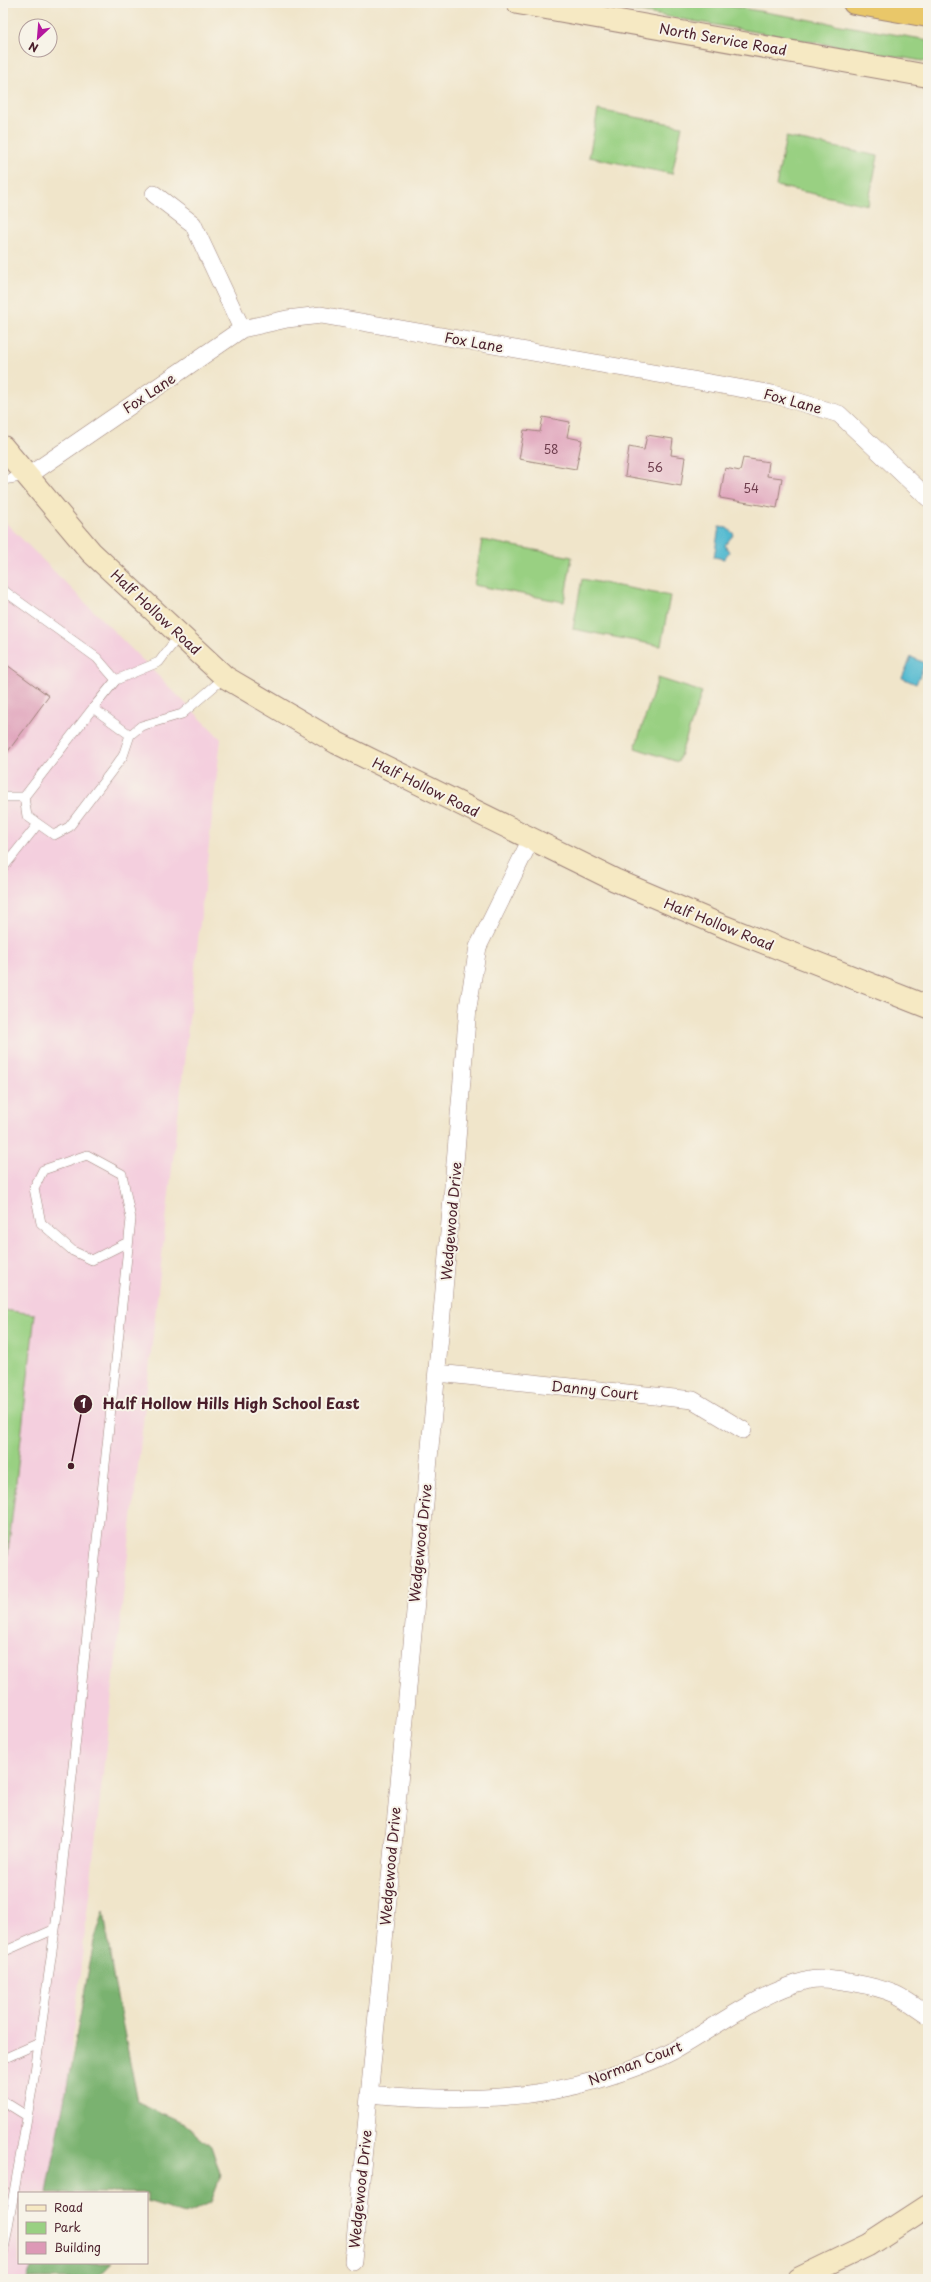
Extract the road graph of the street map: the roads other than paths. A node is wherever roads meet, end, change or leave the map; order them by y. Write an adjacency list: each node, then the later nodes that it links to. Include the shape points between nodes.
1 (518, 3): 4 (street, North Service Road)
2 (854, 3): 3 (highway)
3 (928, 16)
4 (928, 76)
5 (154, 194): 6 (street, via 193,224)
6 (242, 329): 8 (street, Fox Lane); 10 (street, Fox Lane, via 287,319 321,316 773,394 839,414)
7 (3, 447): 8 (street, Half Hollow Road)
8 (28, 476): 9 (lane); 12 (street, Half Hollow Road, via 91,552)
9 (3, 480)
10 (928, 498)
11 (3, 590): 14 (lane, via 97,658)
12 (180, 634): 13 (street, Half Hollow Road); 14 (lane, via 159,662)
13 (225, 676): 16 (lane, via 182,714 141,726); 20 (street, Half Hollow Road, via 337,743)
14 (116, 680): 15 (lane)
15 (93, 708): 16 (lane); 18 (lane)
16 (130, 735): 19 (lane, via 123,756 69,827 54,835)
17 (3, 797): 18 (lane)
18 (24, 798): 19 (lane, via 27,816)
19 (38, 824): 21 (lane)
20 (531, 839): 22 (street, Half Hollow Road, via 615,880 725,928); 24 (street, Wedgewood Drive, via 478,947 468,1007)
21 (3, 868)
22 (928, 1007)
23 (128, 1242): 23 (lane, via 131,1218 122,1174 87,1155 43,1170 34,1188 41,1223 72,1251 92,1260); 26 (lane)
24 (438, 1373): 25 (street, Danny Court, via 694,1400); 31 (street, Wedgewood Drive)
25 (743, 1430)
26 (55, 1928): 27 (lane); 29 (lane)
27 (3, 1952)
28 (928, 2015): 31 (street, Norman Court, via 895,1994 854,1982 810,1980 769,1995 671,2052 596,2080 542,2092 464,2099 419,2099)
29 (39, 2043): 30 (lane); 33 (lane)
30 (3, 2059)
31 (369, 2094): 36 (street, Wedgewood Drive)
32 (3, 2101): 33 (lane)
33 (27, 2116): 35 (lane)
34 (928, 2206): 37 (street, via 868,2245)
35 (3, 2255)
36 (353, 2260)
37 (798, 2279)

